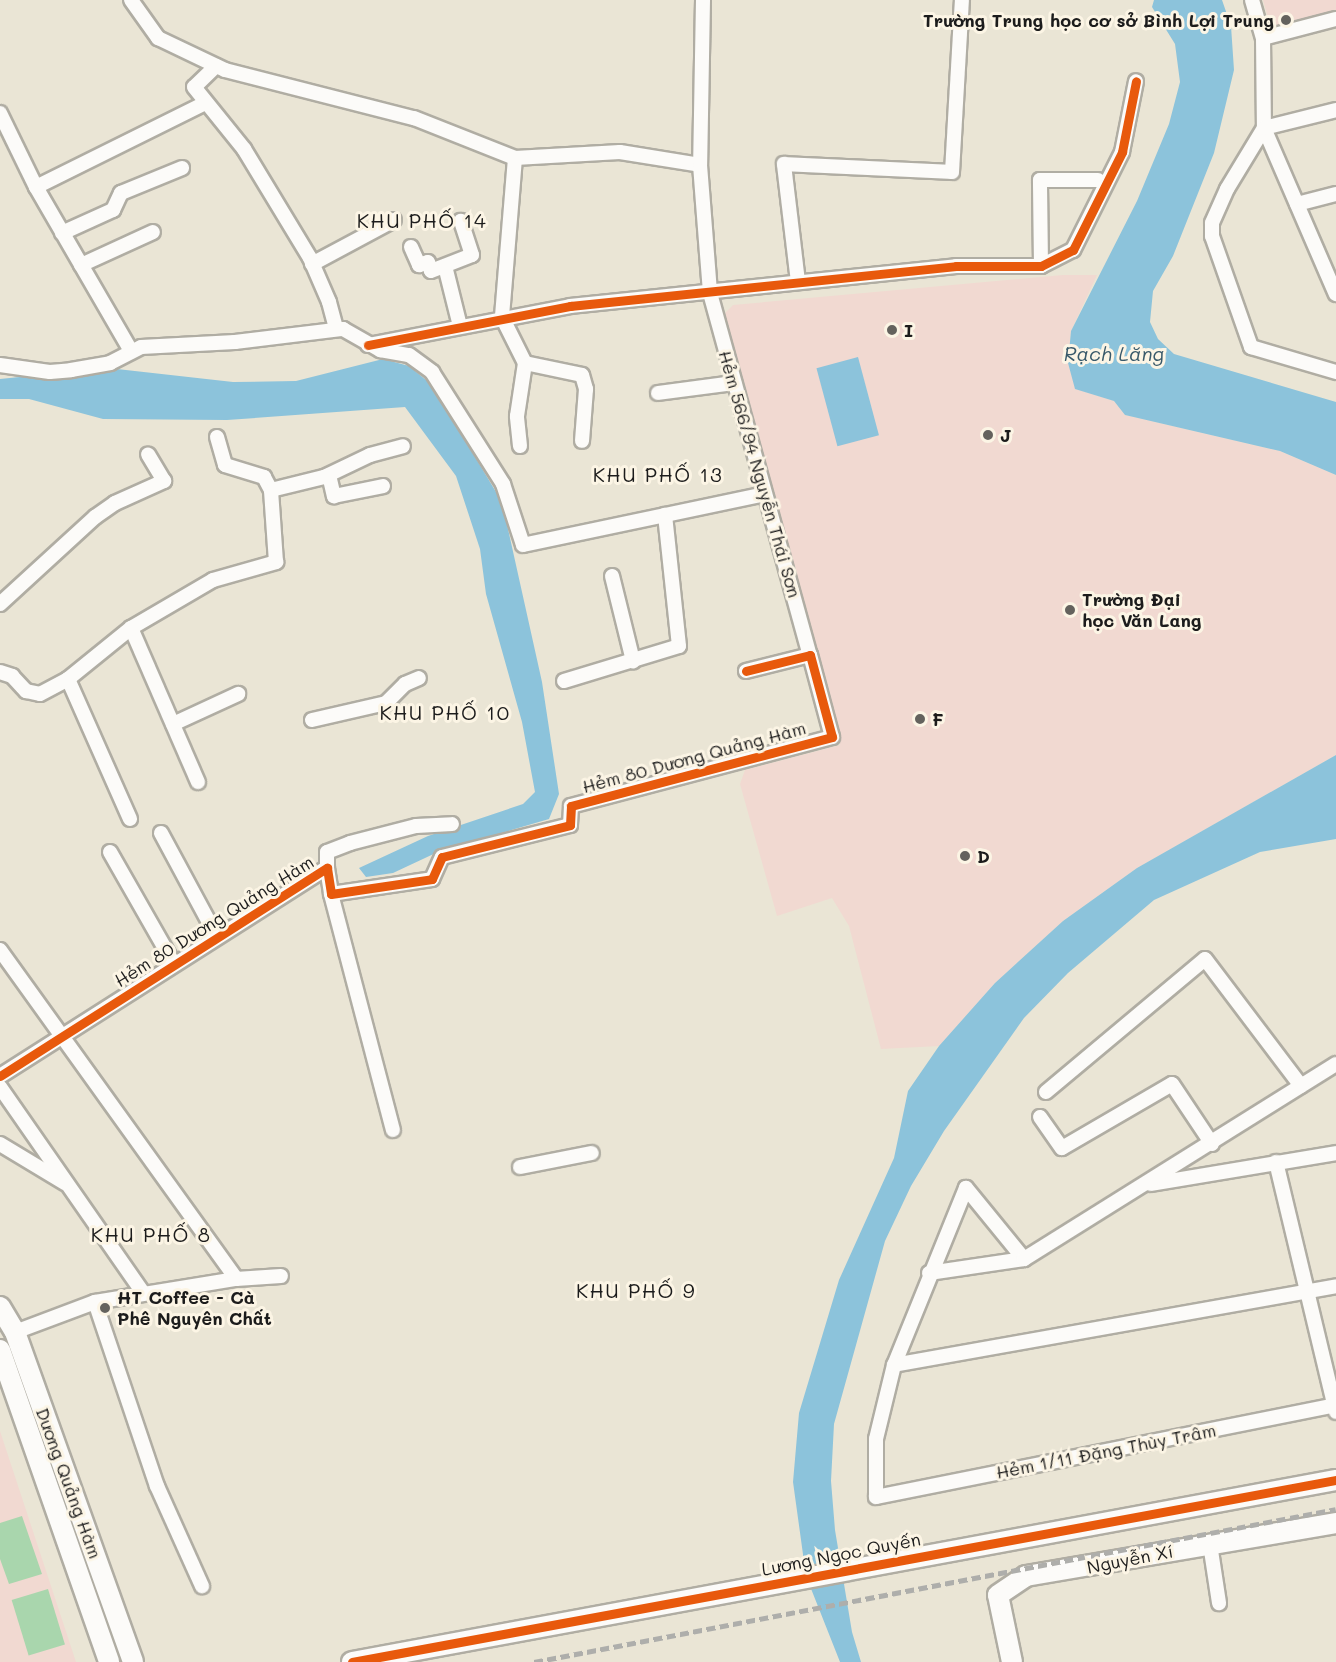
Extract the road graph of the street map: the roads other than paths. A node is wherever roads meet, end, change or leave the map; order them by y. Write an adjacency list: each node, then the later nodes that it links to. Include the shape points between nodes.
1 (132, 0): 7 (street, via 158,38)
2 (703, 0): 14 (street, Hẻm 566/94 Nguyễn Thái Sơn)
3 (962, 0): 29 (street, via 952,172 784,164)
4 (1252, 0): 6 (street)
5 (1336, 19): 6 (street)
6 (1263, 38): 12 (street)
7 (216, 66): 9 (street, via 194,87); 13 (street, via 414,118)
8 (1136, 81): 28 (street, via 1122,152 1073,250)
9 (205, 103): 17 (street); 25 (street, via 244,149)
10 (1336, 110): 12 (street)
11 (0, 113): 17 (street)
12 (1264, 128): 19 (street); 39 (street, via 1227,189 1211,230 1251,347)
13 (515, 158): 14 (street, via 620,152); 32 (street)
14 (700, 165): 31 (street, Hẻm 566/94 Nguyễn Thái Sơn)
15 (182, 168): 23 (street, via 121,193 113,210)
16 (1098, 180): 28 (street, via 1040,180)
17 (36, 187): 23 (street)
18 (1336, 194): 19 (street)
19 (1297, 204): 30 (street)
20 (394, 220): 25 (street)
21 (461, 221): 27 (street, via 472,255)
22 (153, 232): 26 (street)
23 (62, 233): 26 (street)
24 (411, 247): 27 (street, via 419,265 428,262 431,271)
25 (312, 264): 34 (street)
26 (81, 265): 36 (street)
27 (445, 266): 33 (street)
28 (1041, 266): 29 (street, via 956,266)
29 (798, 282): 31 (street)
30 (1335, 289)
31 (710, 293): 32 (street); 40 (street, Hẻm 566/94 Nguyễn Thái Sơn)
32 (502, 317): 33 (street); 37 (street)
33 (460, 326): 35 (street)
34 (336, 328): 35 (street, via 356,335); 36 (street)
35 (368, 345): 51 (street, via 409,355 432,372 503,484 523,545)
36 (131, 351): 38 (street, via 110,363 71,370 50,372)
37 (525, 363): 43 (street, via 582,375 586,389); 45 (street, via 517,416)
38 (0, 365)
39 (1336, 372)
40 (734, 383): 41 (street); 50 (street, Hẻm 566/94 Nguyễn Thái Sơn)
41 (658, 393)
42 (218, 437): 49 (street, via 225,465 264,477)
43 (582, 441)
44 (403, 446): 47 (street, via 370,455)
45 (520, 446)
46 (148, 454): 53 (street, via 164,481 115,503 95,517)
47 (329, 475): 48 (street, via 334,496); 49 (street)
48 (383, 486)
49 (271, 490): 54 (street, via 276,562 213,580)
50 (764, 494): 51 (street); 55 (street, Hẻm 566/94 Nguyễn Thái Sơn)
51 (665, 515): 56 (street, via 679,646)
52 (612, 576): 56 (street)
53 (0, 604)
54 (130, 628): 60 (street); 64 (street)
55 (810, 655): 57 (street); 65 (street, Hẻm 566/94 Nguyễn Thái Sơn)
56 (633, 661): 61 (street)
57 (746, 670)
58 (0, 672): 60 (street, via 32,694)
59 (419, 678): 63 (street, via 405,684 386,703)
60 (68, 679): 67 (street)
61 (564, 681)
62 (238, 694): 64 (street)
63 (312, 720)
64 (173, 724): 66 (street)
65 (832, 737): 72 (street, Hẻm 80 Dương Quảng Hàm, via 572,806 570,825 442,856 432,879)
66 (198, 782)
67 (130, 819)
68 (452, 824): 71 (street, Hẻm 80 Dương Quảng Hàm, via 416,826 340,846 327,852)
69 (161, 833): 73 (street)
70 (110, 852): 75 (street)
71 (327, 868): 72 (street, Hẻm 80 Dương Quảng Hàm); 73 (street, Hẻm 80 Dương Quảng Hàm)
72 (331, 894): 83 (street)
73 (217, 937): 75 (street, Hẻm 80 Dương Quảng Hàm)
74 (0, 950): 76 (street)
75 (174, 964): 76 (street, Hẻm 80 Dương Quảng Hàm)
76 (62, 1036): 78 (street, Hẻm 80 Dương Quảng Hàm); 95 (street)
77 (1336, 1064): 79 (street)
78 (0, 1076)
79 (1301, 1086): 81 (street, via 1205,958); 85 (street)
80 (0, 1087): 90 (street)
81 (1046, 1092)
82 (1040, 1117): 85 (street, via 1062,1148 1172,1084)
83 (393, 1130)
84 (0, 1144): 90 (street)
85 (1212, 1144): 91 (street)
86 (592, 1153): 89 (street)
87 (1336, 1153): 88 (street)
88 (1276, 1162): 91 (street); 97 (street)
89 (520, 1167)
90 (67, 1184): 98 (street)
91 (1143, 1186): 92 (street)
92 (1024, 1259): 93 (street); 93 (street, via 966,1188)
93 (929, 1273): 103 (street)
94 (281, 1276): 95 (street)
95 (236, 1279): 98 (street)
96 (1336, 1286): 97 (street)
97 (1306, 1291): 103 (street); 104 (street)
98 (143, 1293): 99 (street)
99 (95, 1302): 101 (street); 108 (street, via 157,1486)
100 (0, 1307): 101 (street, Dương Quảng Hàm)
101 (8, 1336): 111 (street, Dương Quảng Hàm)
102 (0, 1350): 110 (street, Dương Quảng Hàm)
103 (894, 1365): 104 (street, Hẻm 1/11 Đặng Thùy Trâm, via 876,1439 876,1497)
104 (1335, 1408)
105 (1336, 1480): 112 (street, Lương Ngọc Quyến)
106 (1336, 1523): 107 (street, Nguyễn Xí)
107 (1210, 1544): 109 (street); 113 (street, Nguyễn Xí, via 1026,1576 1004,1587 998,1595 999,1612)
108 (202, 1586)
109 (1219, 1603)
110 (109, 1662)
111 (133, 1662)
112 (352, 1662)
113 (1012, 1662)

